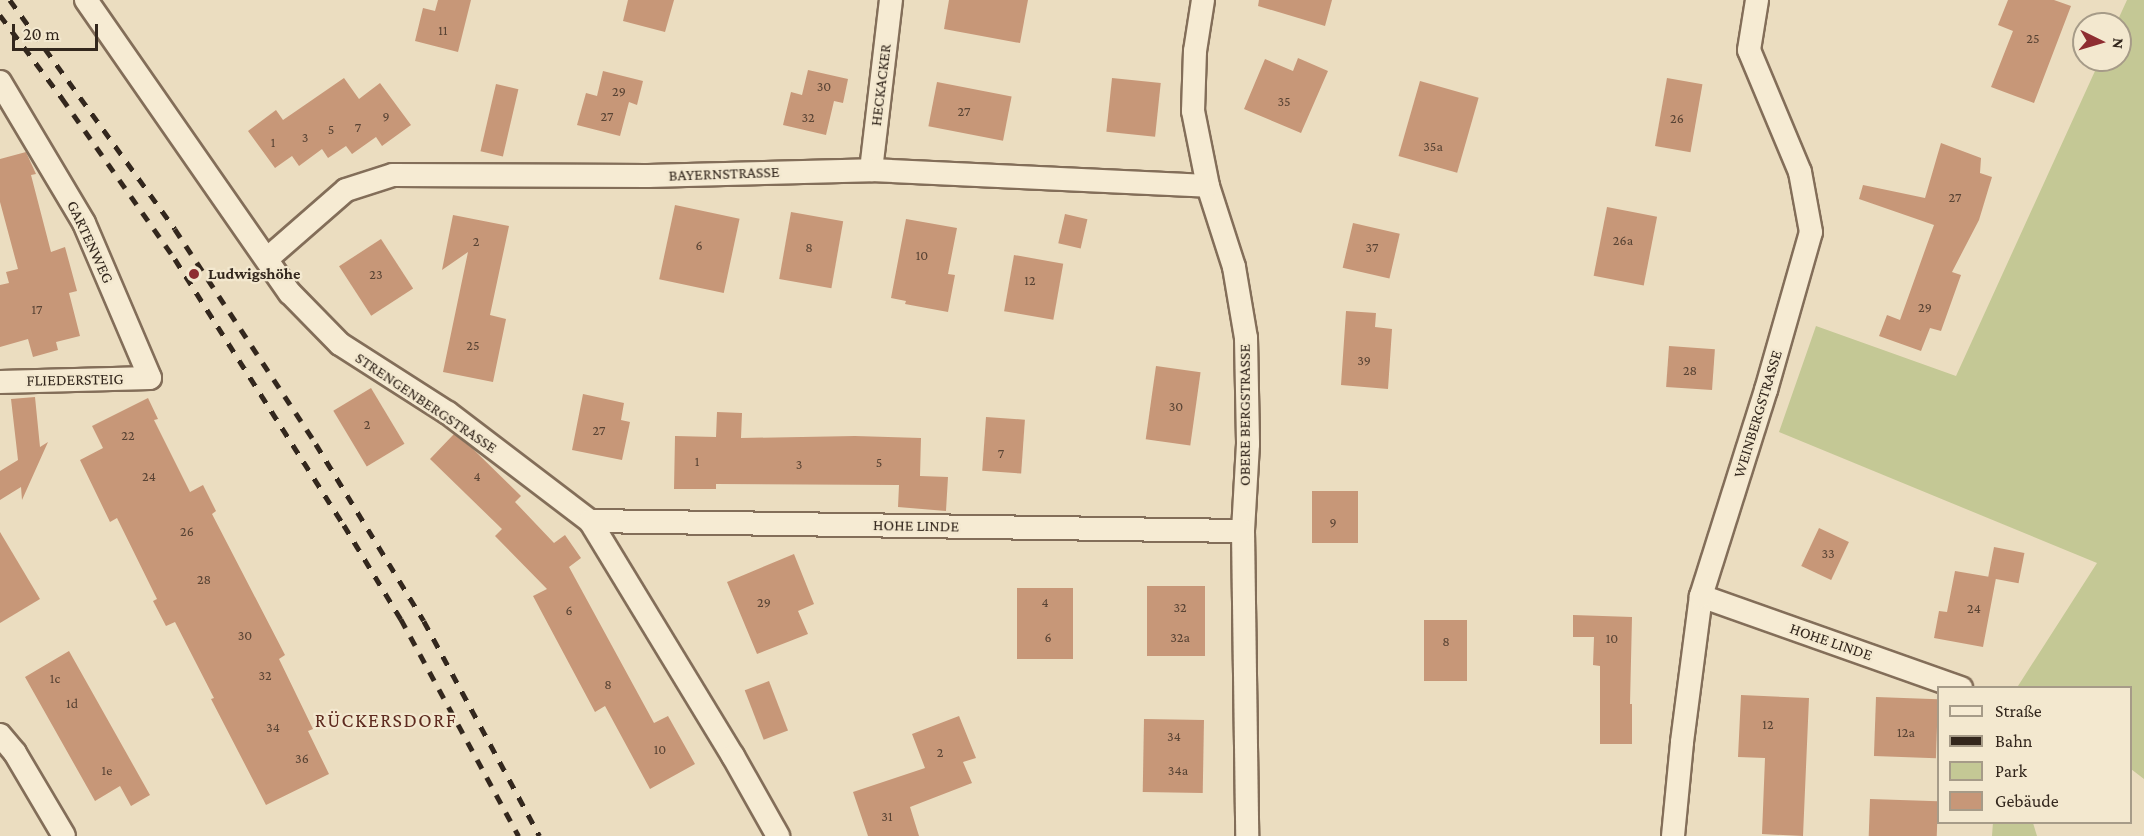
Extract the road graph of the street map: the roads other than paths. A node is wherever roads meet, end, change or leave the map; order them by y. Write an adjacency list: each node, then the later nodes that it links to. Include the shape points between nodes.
1 (86, 0): 8 (street, STRENGENBERGSTRASSE)
2 (891, 0): 6 (street, HECKACKER)
3 (1203, 0): 7 (street, OBERE BERGSTRASSE, via 1195,51 1193,111)
4 (1757, 0): 13 (street, WEINBERGSTRASSE, via 1749,51 1800,172 1812,232)
5 (0, 82): 9 (street, GARTENWEG, via 84,223)
6 (871, 170): 7 (street, BAYERNSTRASSE); 8 (street, BAYERNSTRASSE, via 648,176 393,175 346,190)
7 (1208, 186): 12 (street, OBERE BERGSTRASSE, via 1234,267 1246,338 1248,444)
8 (268, 258): 11 (street, STRENGENBERGSTRASSE, via 290,293 340,344 448,413)
9 (150, 378): 10 (street, FLIEDERSTEIG)
10 (0, 382)
11 (590, 521): 12 (street, HOHE LINDE); 17 (street, STRENGENBERGSTRASSE)
12 (1243, 531): 18 (street, OBERE BERGSTRASSE)
13 (1701, 596): 14 (street, HOHE LINDE); 19 (street, WEINBERGSTRASSE)
14 (1958, 686)
15 (0, 735): 16 (street, via 15,753)
16 (64, 836)
17 (778, 836)
18 (1247, 836)
19 (1673, 836)

